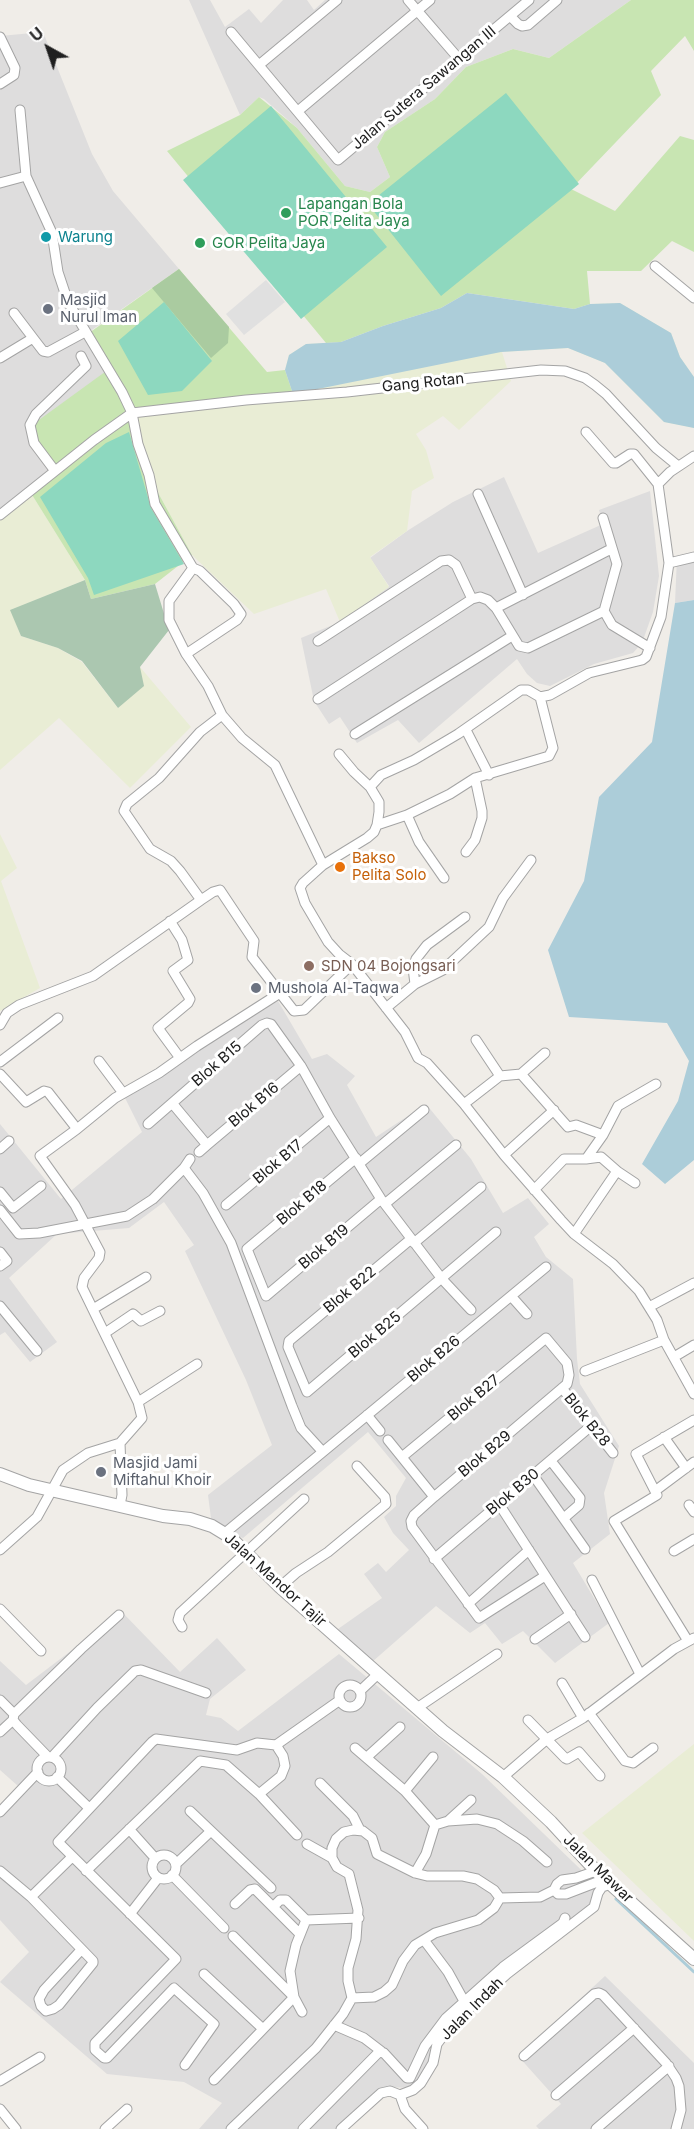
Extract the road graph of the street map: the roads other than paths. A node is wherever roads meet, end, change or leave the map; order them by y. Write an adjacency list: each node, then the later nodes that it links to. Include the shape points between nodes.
1 (337, 0): 11 (street)
2 (408, 0): 6 (street)
3 (430, 0): 6 (street)
4 (529, 0): 7 (street, Jalan Sutera Sawangan III)
5 (558, 0): 7 (street, Jalan Sutera Sawangan III, via 528,25 522,26)
6 (417, 11): 10 (street); 14 (street)
7 (510, 16): 10 (street, Jalan Sutera Sawangan III)
8 (231, 32): 11 (street)
9 (0, 37): 12 (street, via 15,68 14,75)
10 (459, 59): 14 (street, Jalan Sutera Sawangan III, via 338,160)
11 (259, 65): 14 (street)
12 (0, 84)
13 (20, 110): 15 (street)
14 (298, 111)
15 (26, 176): 16 (street); 20 (street, via 52,233 68,302)
16 (0, 183)
17 (655, 266): 18 (street)
18 (694, 298)
19 (14, 312): 21 (street)
20 (85, 332): 21 (street, via 48,352); 24 (street)
21 (33, 338): 23 (street)
22 (81, 356): 28 (street, via 86,366 36,414 30,425 34,443)
23 (0, 358)
24 (132, 413): 27 (street, Gang Rotan, via 527,371 565,371 585,378 606,394); 28 (street); 36 (street, via 155,504)
25 (586, 432): 29 (street, via 613,463 634,454)
26 (694, 456): 27 (street)
27 (678, 466): 29 (street)
28 (55, 471): 31 (street)
29 (658, 484): 35 (street)
30 (478, 494): 37 (street)
31 (0, 515)
32 (603, 518): 33 (street)
33 (611, 549): 37 (street); 40 (street, via 617,564)
34 (694, 557): 35 (street)
35 (669, 563): 43 (street, via 661,617)
36 (193, 568): 44 (street, via 169,601 169,620); 44 (street, via 222,591 241,614)
37 (523, 595): 39 (street)
38 (472, 599): 39 (street, via 488,600); 42 (street, via 456,565 449,560 441,561); 46 (street)
39 (496, 608): 41 (street)
40 (604, 611): 41 (street, via 528,648 519,646); 43 (street, via 612,625)
41 (512, 636): 49 (street)
42 (318, 641)
43 (650, 648): 45 (street, via 642,660 589,673)
44 (186, 654): 47 (street)
45 (540, 697): 48 (street, via 521,690); 51 (street, via 552,753)
46 (318, 699)
47 (222, 715): 58 (street, via 242,738 275,765); 60 (street, via 200,732 124,811 150,849 171,861)
48 (466, 730): 51 (street); 53 (street, via 381,775)
49 (355, 734)
50 (339, 754): 53 (street)
51 (489, 775): 52 (street)
52 (475, 778): 54 (street); 56 (street, via 482,818 475,840)
53 (370, 787): 55 (street, via 379,802)
54 (407, 815): 55 (street); 59 (street, via 419,842)
55 (377, 825): 58 (street, via 367,838)
56 (466, 852)
57 (531, 860): 64 (street, via 503,898 489,927 443,970)
58 (323, 865): 63 (street, via 303,883 304,903 328,942)
59 (444, 879)
60 (201, 900): 62 (street); 65 (street, via 220,890 254,941 252,957)
61 (465, 916): 64 (street, via 427,945 413,968)
62 (170, 921): 68 (street, via 93,976 10,1011); 71 (street, via 188,960 173,971 190,999 158,1028)
63 (352, 964): 65 (street, via 304,1010 294,1011); 66 (street)
64 (415, 984): 66 (street)
65 (280, 993): 71 (street)
66 (386, 1008): 81 (street, via 405,1032 418,1058 428,1063)
67 (58, 1018): 73 (street)
68 (0, 1025)
69 (476, 1040): 77 (street)
70 (545, 1053): 76 (street)
71 (180, 1058): 79 (street)
72 (99, 1061): 79 (street)
73 (0, 1062)
74 (301, 1066): 80 (street, Blok B15, via 267,1023); 84 (street); 89 (street, Blok B16)
75 (0, 1074): 86 (street, via 26,1102 48,1092)
76 (521, 1074): 77 (street); 83 (street)
77 (501, 1076): 81 (street)
78 (656, 1084): 87 (street, via 620,1104)
79 (123, 1093): 86 (street)
80 (172, 1103): 85 (street, Blok B15); 89 (street)
81 (464, 1104): 93 (street)
82 (424, 1110): 96 (street, Blok B18)
83 (554, 1110): 87 (street, via 568,1127 576,1125); 93 (street)
84 (330, 1118): 96 (street); 105 (street, Blok B17)
85 (148, 1124)
86 (77, 1129): 107 (street, via 40,1156)
87 (603, 1135): 95 (street)
88 (9, 1142): 91 (street)
89 (207, 1144): 92 (street, Blok B16)
90 (456, 1145): 104 (street, Blok B19)
91 (0, 1149)
92 (199, 1152)
93 (504, 1155): 102 (street)
94 (190, 1159): 97 (street)
95 (586, 1159): 98 (street, via 601,1157); 102 (street, via 564,1158)
96 (358, 1161): 104 (street); 117 (street, Blok B18, via 247,1249)
97 (183, 1168): 107 (street, via 153,1198 127,1216); 143 (street, via 203,1193 231,1243 301,1428)
98 (617, 1172): 99 (street); 109 (street)
99 (635, 1183)
100 (41, 1186): 103 (street, via 13,1208)
101 (481, 1187): 110 (street, Blok B22)
102 (534, 1190): 109 (street)
103 (0, 1192)
104 (383, 1201): 110 (street); 117 (street, Blok B19)
105 (226, 1205)
106 (0, 1210): 107 (street, via 19,1234)
107 (86, 1223): 121 (street, via 99,1252 82,1287)
108 (496, 1232): 115 (street, Blok B25)
109 (574, 1234): 120 (street, via 629,1280)
110 (413, 1241): 115 (street); 133 (street, Blok B22, via 289,1341)
111 (0, 1252): 112 (street)
112 (3, 1264)
113 (546, 1267): 118 (street, Blok B26)
114 (146, 1277): 121 (street)
115 (442, 1278): 123 (street); 133 (street, Blok B25)
116 (694, 1283): 120 (street)
117 (266, 1296)
118 (511, 1296): 124 (street); 136 (street, Blok B26)
119 (0, 1306): 128 (street)
120 (649, 1307): 126 (street)
121 (93, 1310): 125 (street)
122 (160, 1311): 125 (street, via 141,1321 133,1314)
123 (471, 1311)
124 (527, 1314)
125 (105, 1333): 135 (street)
126 (664, 1340): 129 (street); 131 (street)
127 (694, 1345): 129 (street)
128 (37, 1351)
129 (674, 1357): 134 (street)
130 (197, 1364): 135 (street)
131 (585, 1371)
132 (561, 1388): 138 (street, Blok B28); 145 (street, Blok B27, via 567,1384 567,1363 546,1338); 153 (street, Blok B29)
133 (307, 1392)
134 (694, 1394)
135 (138, 1402): 142 (street, via 142,1418)
136 (367, 1415): 139 (street); 143 (street, Blok B26)
137 (694, 1420): 140 (street)
138 (591, 1426): 144 (street, Blok B28); 146 (street, Blok B30)
139 (380, 1431)
140 (664, 1437): 147 (street); 152 (street, via 636,1454)
141 (388, 1440): 145 (street)
142 (120, 1443): 151 (street, via 88,1453 63,1470); 156 (street)
143 (322, 1451): 158 (street, Blok B26)
144 (613, 1452)
145 (402, 1457): 153 (street)
146 (551, 1461): 150 (street, Blok B30); 157 (street, via 580,1498 579,1505)
147 (690, 1465): 152 (street)
148 (357, 1466): 168 (street, via 385,1497 386,1504)
149 (0, 1474): 151 (street, Jalan Mandor Tajir)
150 (533, 1475): 155 (street, Blok B30); 157 (street)
151 (53, 1489): 156 (street, Jalan Mandor Tajir); 161 (street, via 37,1517)
152 (655, 1491): 176 (street, via 657,1495 652,1499 614,1523)
153 (434, 1497): 165 (street, Blok B29, via 411,1521)
154 (304, 1499): 164 (street)
155 (499, 1504): 162 (street); 165 (street, Blok B30)
156 (120, 1505): 158 (street, Jalan Mandor Tajir, via 190,1519)
157 (564, 1518): 160 (street)
158 (225, 1533): 164 (street, Jalan Mandor Tajir)
159 (694, 1539): 163 (street)
160 (585, 1549)
161 (0, 1550)
162 (529, 1550): 166 (street); 169 (street)
163 (674, 1551)
164 (245, 1552): 168 (street, Jalan Mandor Tajir); 173 (street, via 180,1613)
165 (435, 1559): 169 (street)
166 (545, 1576): 169 (street, via 479,1618); 171 (street)
167 (592, 1580): 180 (street)
168 (280, 1587): 179 (street, Jalan Mandor Tajir)
169 (468, 1604)
170 (0, 1609): 177 (street)
171 (571, 1614): 174 (street); 175 (street)
172 (119, 1615): 188 (street)
173 (182, 1627)
174 (585, 1637)
175 (535, 1639)
176 (691, 1639): 180 (street)
177 (41, 1651)
178 (497, 1654): 186 (street)
179 (378, 1674): 182 (street); 186 (street, Jalan Mandor Tajir)
180 (640, 1674): 187 (street)
181 (562, 1683): 187 (street)
182 (360, 1691): 185 (street, via 347,1685); 185 (street, via 361,1698 354,1706 346,1706)
183 (206, 1694): 197 (street, via 135,1671)
184 (0, 1700): 188 (street)
185 (340, 1700): 193 (street)
186 (417, 1708): 204 (street, Jalan Mandor Tajir)
187 (586, 1715): 192 (street); 195 (street, via 625,1761 633,1763)
188 (14, 1717): 191 (street); 197 (street)
189 (528, 1720): 192 (street)
190 (400, 1727): 198 (street)
191 (0, 1732)
192 (547, 1739): 202 (street, via 567,1759 579,1752); 204 (street)
193 (276, 1745): 196 (street, via 257,1743); 207 (street, via 284,1756 285,1766 281,1776)
194 (355, 1748): 198 (street)
195 (653, 1748)
196 (237, 1750): 200 (street); 209 (street, via 156,1739)
197 (50, 1757): 201 (street, via 41,1760); 203 (street, via 61,1766)
198 (367, 1757): 206 (street)
199 (433, 1757): 206 (street)
200 (226, 1765): 207 (street); 214 (street, via 198,1762)
201 (38, 1772): 203 (street, via 42,1779 50,1781); 211 (street)
202 (600, 1776)
203 (57, 1777): 209 (street)
204 (503, 1777): 229 (street, Jalan Mawar)
205 (320, 1783): 215 (street, via 353,1816)
206 (405, 1791): 213 (street)
207 (260, 1794): 217 (street)
208 (471, 1800): 212 (street)
209 (89, 1808): 219 (street, via 58,1842)
210 (190, 1811): 216 (street)
211 (0, 1812)
212 (448, 1821): 213 (street); 222 (street, via 477,1819 497,1824)
213 (435, 1825): 226 (street)
214 (129, 1829): 220 (street); 225 (street)
215 (360, 1830): 221 (street, via 339,1835); 226 (street, via 372,1838 377,1854)
216 (211, 1831): 223 (street); 230 (street)
217 (297, 1835)
218 (307, 1844): 221 (street)
219 (72, 1857): 225 (street); 232 (street)
220 (155, 1858): 223 (street, via 167,1855); 228 (street, via 152,1869)
221 (332, 1858): 237 (street, via 337,1867 349,1874)
222 (547, 1862)
223 (176, 1864): 227 (street)
224 (0, 1871): 232 (street)
225 (86, 1871): 236 (street)
226 (415, 1873): 233 (street, via 477,1879)
227 (172, 1875): 228 (street); 240 (street)
228 (158, 1878): 236 (street)
229 (604, 1878): 231 (street, via 566,1894); 231 (street, via 562,1880); 245 (street, Jalan Mawar); 263 (street, Jalan Indah, via 594,1907 507,1974 452,2024 438,2044 422,2083)
230 (271, 1888)
231 (554, 1890): 233 (street, via 540,1897)
232 (31, 1897): 244 (street)
233 (500, 1898): 243 (street, via 478,1920)
234 (235, 1904): 235 (street, via 253,1888)
235 (273, 1907): 239 (street, via 286,1900); 241 (street)
236 (130, 1914): 247 (street, via 176,1959)
237 (359, 1918): 239 (street); 250 (street, via 348,1968)
238 (565, 1918): 251 (street)
239 (306, 1920): 241 (street)
240 (224, 1928)
241 (300, 1934): 249 (street, via 290,1962)
242 (233, 1936): 249 (street)
243 (424, 1940): 250 (street, via 408,1953 392,1985 384,1992 374,1998); 251 (street)
244 (81, 1950): 244 (street, via 44,1990 39,1999 46,2011 60,2005 93,1964)
245 (694, 1959)
246 (204, 1974): 255 (street)
247 (160, 1976): 248 (street); 248 (street, via 96,2043 95,2050 104,2058)
248 (174, 1988): 259 (street, via 214,2024)
249 (294, 1997): 252 (street); 255 (street)
250 (352, 1998): 253 (street)
251 (464, 2001): 256 (street, via 430,2037 410,2078)
252 (302, 2012)
253 (334, 2025): 256 (street, via 364,2038); 269 (street, via 316,2048)
254 (634, 2028): 257 (street, via 603,1995 594,1994); 260 (street); 264 (street)
255 (263, 2029): 261 (street)
256 (381, 2051): 270 (street)
257 (524, 2056)
258 (40, 2057): 262 (street)
259 (185, 2065)
260 (669, 2066): 273 (street); 274 (street, via 679,2086 681,2110)
261 (214, 2080)
262 (0, 2081)
263 (400, 2095): 271 (street, Jalan Indah, via 381,2093); 272 (street, via 405,2109)
264 (556, 2095)
265 (0, 2109): 267 (street)
266 (127, 2109): 268 (street)
267 (16, 2129)
268 (105, 2129)
269 (231, 2129)
270 (303, 2129)
271 (341, 2129)
272 (423, 2129)
273 (596, 2129)
274 (676, 2129)

